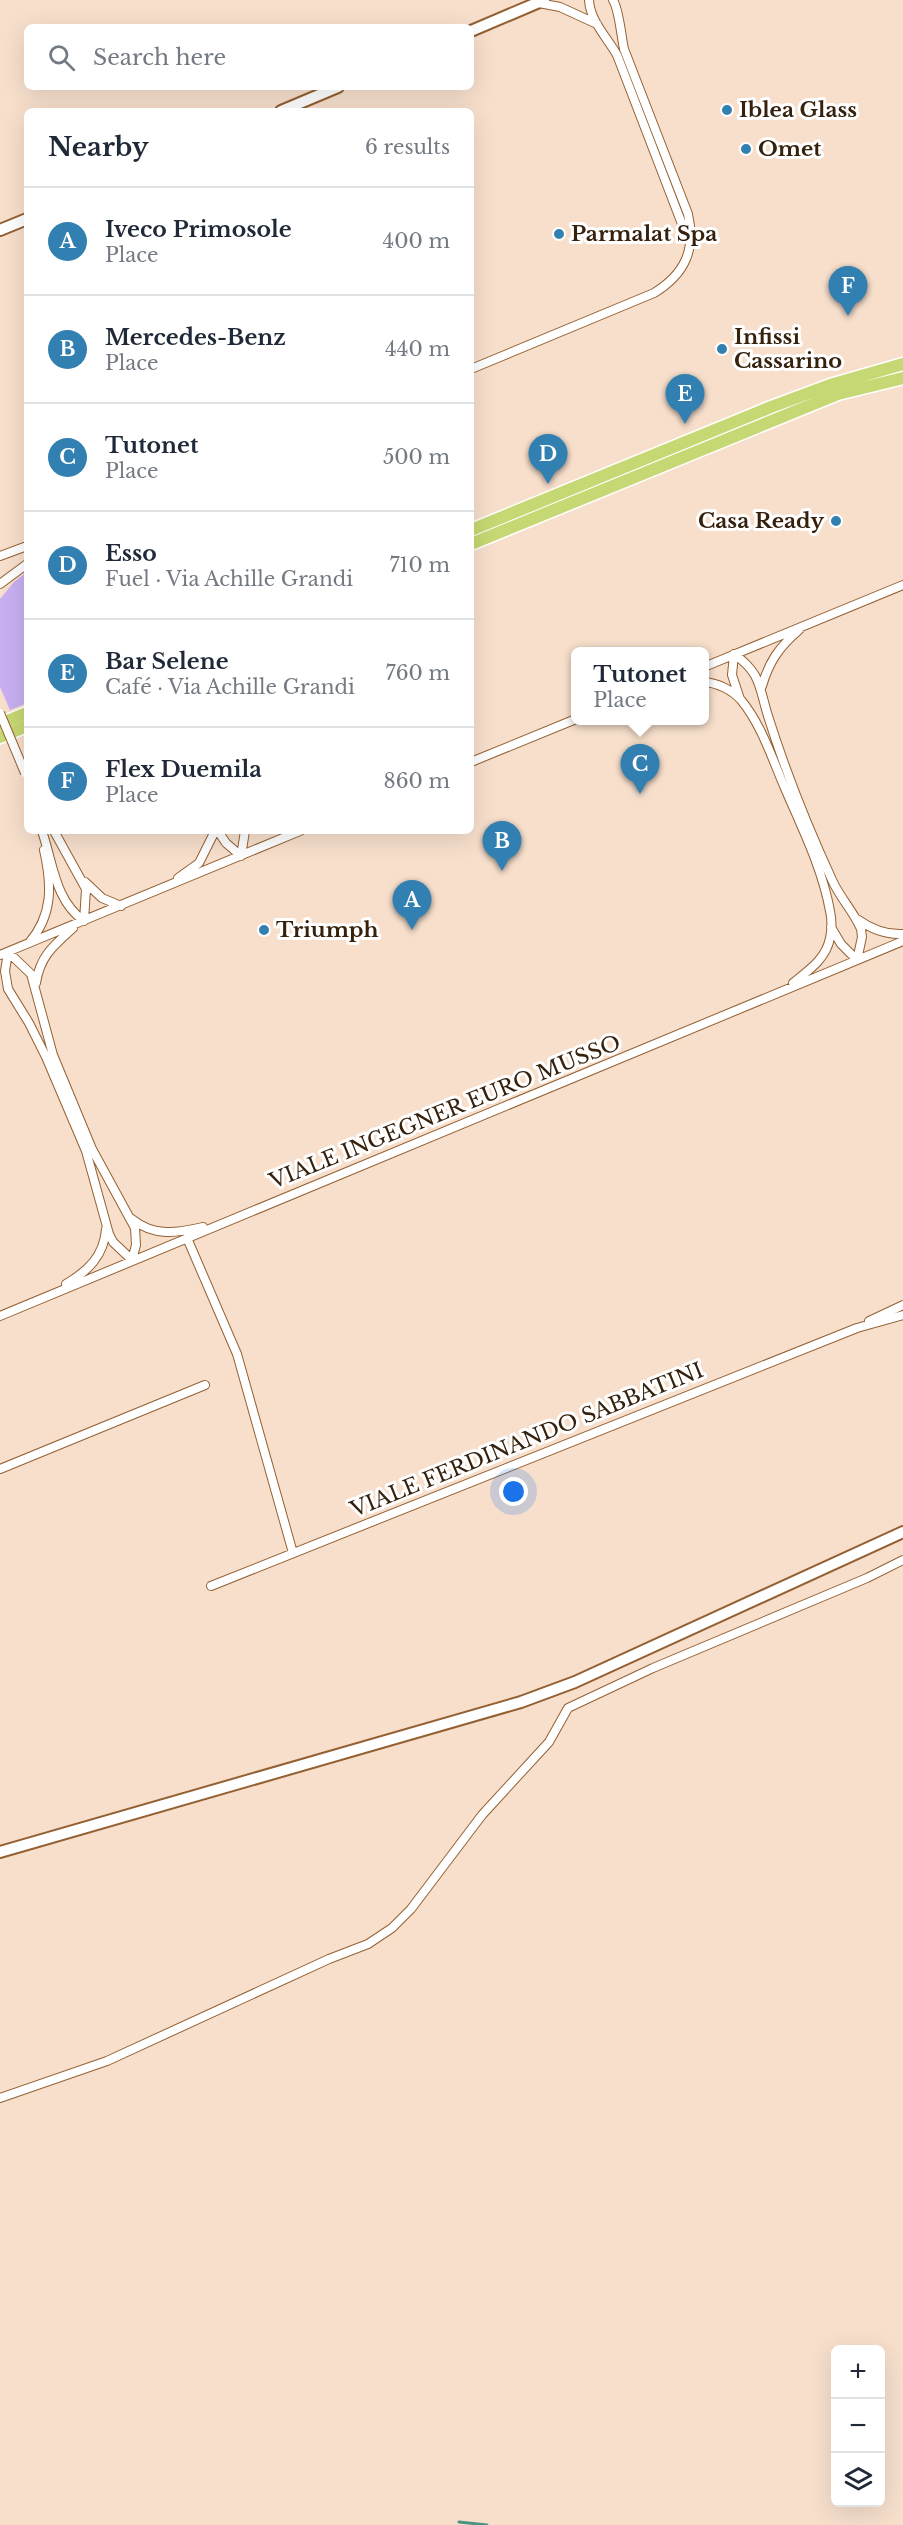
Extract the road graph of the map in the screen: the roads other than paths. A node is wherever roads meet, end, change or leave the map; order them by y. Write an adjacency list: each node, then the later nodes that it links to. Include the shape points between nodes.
1 (590, 0): 5 (street)
2 (613, 0): 4 (street)
3 (541, 1): 5 (street); 6 (street)
4 (619, 4): 11 (street, via 624,49 688,214)
5 (597, 24): 11 (street, via 617,55 686,230)
6 (474, 30)
7 (331, 90): 8 (street)
8 (288, 108)
9 (24, 220): 10 (street)
10 (0, 230)
11 (688, 250): 13 (street, via 679,274 654,294)
12 (903, 364): 15 (main road, via 780,404)
13 (474, 368)
14 (903, 378): 16 (main road, via 828,398)
15 (474, 529)
16 (474, 543)
17 (24, 547): 18 (street)
18 (0, 556)
19 (24, 566): 20 (street)
20 (0, 584)
21 (903, 585): 22 (street)
22 (804, 626): 23 (street); 26 (street, via 775,654)
23 (734, 654): 24 (street); 26 (street, via 752,669); 27 (street, via 732,675)
24 (709, 664)
25 (709, 683): 27 (street, via 724,687)
26 (762, 688): 47 (street, via 785,770 834,885)
27 (740, 699): 49 (street, via 771,754 800,823 826,894)
28 (0, 713): 35 (street, bridge)
29 (24, 714): 31 (main road)
30 (571, 721): 34 (street)
31 (0, 724)
32 (24, 727): 33 (main road)
33 (0, 737)
34 (474, 761)
35 (24, 773)
36 (42, 834): 48 (street, via 61,894)
37 (42, 834): 52 (street, via 48,906 45,921)
38 (56, 834): 44 (street)
39 (215, 834): 45 (street, via 199,863)
40 (219, 834): 43 (street)
41 (245, 834): 43 (street)
42 (293, 834): 43 (street)
43 (241, 856): 45 (street)
44 (83, 880): 46 (street, via 102,898); 48 (street, via 87,902)
45 (166, 887): 46 (street)
46 (120, 906): 48 (street)
47 (857, 919): 50 (street, via 885,933); 55 (street, via 862,937)
48 (81, 922): 52 (street); 56 (street, via 51,947)
49 (831, 927): 55 (street); 59 (street, via 830,941 816,964)
50 (903, 934)
51 (903, 941): 55 (street, VIALE INGEGNER EURO MUSSO)
52 (28, 944): 53 (street)
53 (8, 952): 54 (street); 56 (street, via 26,966); 58 (street)
54 (0, 955)
55 (857, 960): 59 (street, VIALE INGEGNER EURO MUSSO)
56 (35, 984): 60 (street, via 53,1055 92,1149)
57 (0, 985): 58 (street)
58 (8, 989): 62 (street, via 51,1067 86,1151)
59 (786, 989): 61 (street, VIALE INGEGNER EURO MUSSO)
60 (130, 1217): 61 (street, via 149,1229 177,1233); 64 (street, via 136,1236)
61 (231, 1220): 63 (street, VIALE INGEGNER EURO MUSSO)
62 (106, 1221): 64 (street, via 113,1242); 65 (street, via 104,1240 94,1263)
63 (187, 1238): 64 (street, VIALE INGEGNER EURO MUSSO); 73 (street, via 237,1354)
64 (132, 1260): 65 (street, VIALE INGEGNER EURO MUSSO)
65 (43, 1298): 68 (street, VIALE INGEGNER EURO MUSSO)
66 (903, 1305): 69 (street)
67 (903, 1315): 69 (street)
68 (0, 1316)
69 (856, 1328): 73 (street, VIALE FERDINANDO SABBATINI)
70 (205, 1386): 71 (street)
71 (0, 1469)
72 (903, 1532): 76 (street, via 575,1682 521,1702)
73 (293, 1553): 75 (street, VIALE FERDINANDO SABBATINI)
74 (903, 1560): 77 (street, via 568,1708 549,1742 482,1815 411,1909 368,1944 318,1963 107,2061)
75 (212, 1586)
76 (0, 1852)
77 (0, 2098)

